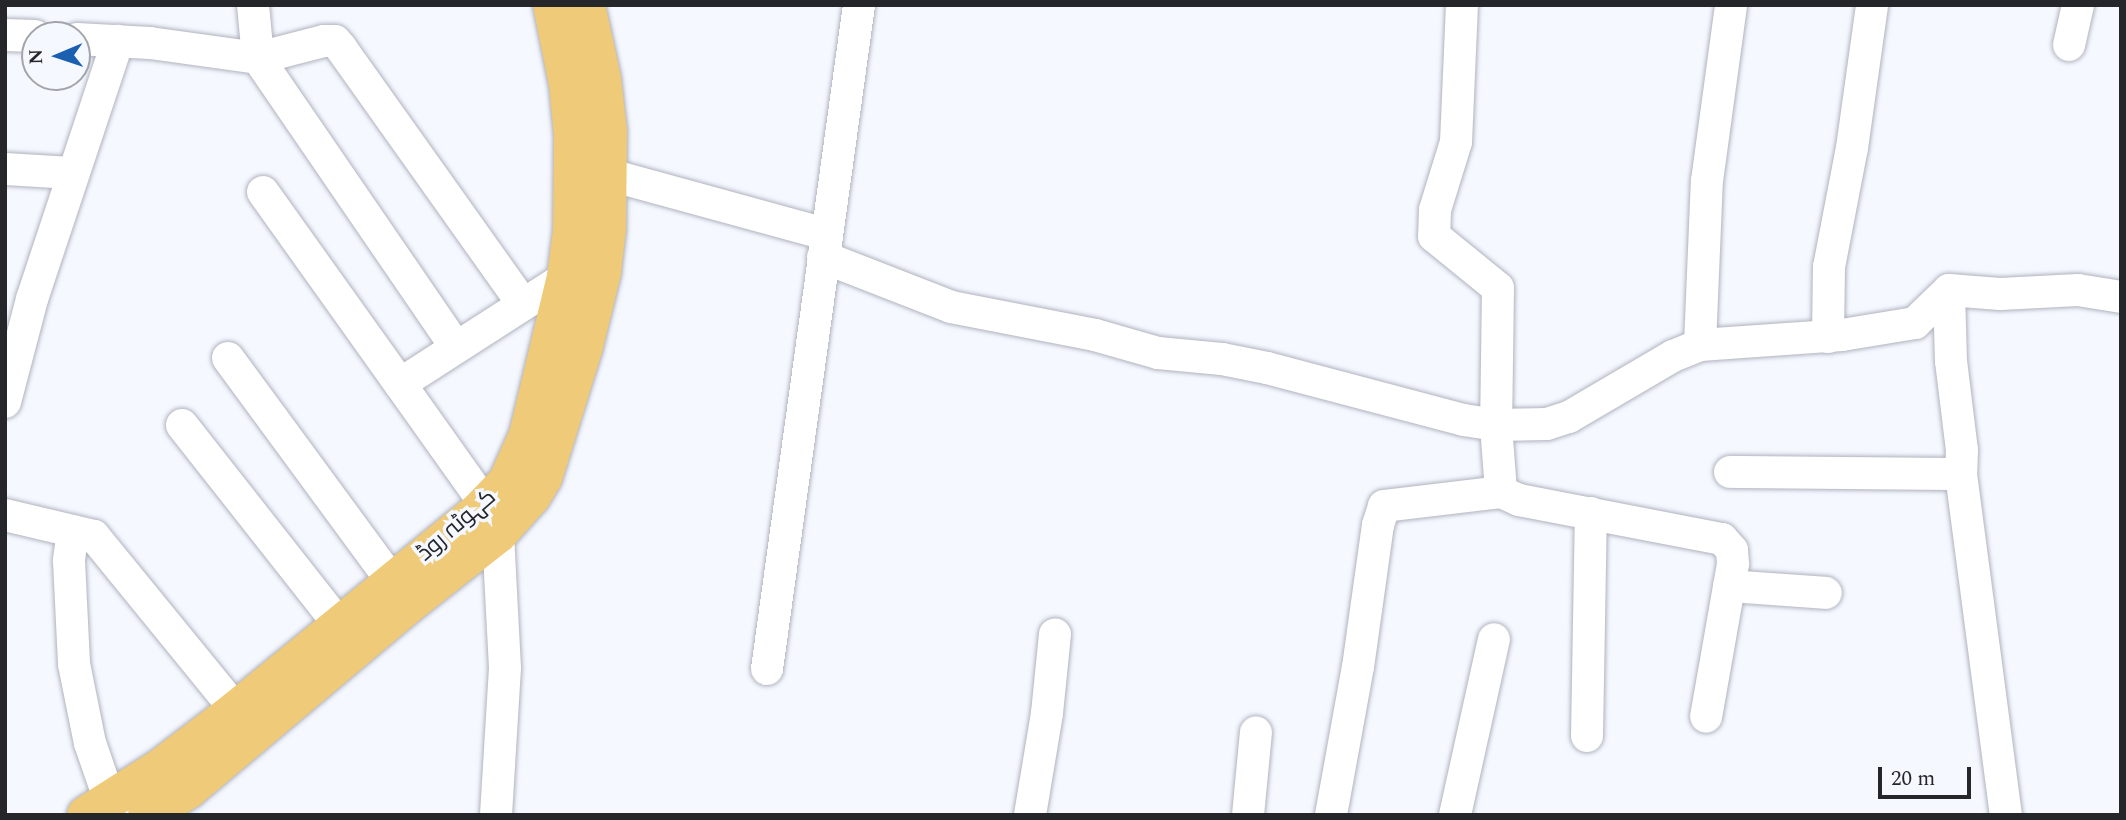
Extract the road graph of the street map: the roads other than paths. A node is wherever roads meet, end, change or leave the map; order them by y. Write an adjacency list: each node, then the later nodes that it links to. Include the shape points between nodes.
1 (253, 5): 12 (street)
2 (552, 5): 18 (main road, کہوٹہ روڈ, via 573,136 572,231)
3 (586, 5): 15 (main road, کہوٹہ روڈ, via 603,79)
4 (859, 5): 17 (street)
5 (1462, 5): 30 (street, via 1456,142 1435,210 1434,236 1498,288)
6 (1731, 5): 24 (street, via 1707,181)
7 (1872, 5): 23 (street, via 1829,267)
8 (2078, 5): 11 (street)
9 (91, 40): 10 (street)
10 (118, 41): 12 (street); 14 (street)
11 (2069, 45)
12 (258, 58): 22 (street, via 335,41); 25 (street)
13 (5, 169): 14 (street)
14 (72, 173): 21 (street)
15 (610, 175): 17 (street); 36 (main road, کہوٹہ روڈ, via 602,272 554,449 532,496)
16 (263, 192): 27 (street)
17 (825, 245): 30 (street, via 951,307 1095,335 1158,353 1268,368); 44 (street)
18 (565, 277): 22 (street); 36 (main road, کہوٹہ روڈ, via 528,435)
19 (1949, 290): 20 (street, via 2000,294 2078,290); 23 (street, via 1915,323); 32 (street)
20 (2121, 298)
21 (19, 299): 28 (street)
22 (523, 304): 25 (street)
23 (1828, 337): 24 (street)
24 (1700, 345): 30 (street, via 1569,417 1547,424)
25 (456, 347): 27 (street)
26 (228, 358): 39 (street)
27 (400, 384): 36 (street)
28 (5, 402)
29 (181, 425): 41 (street)
30 (1496, 425): 33 (street)
31 (1730, 472): 32 (street)
32 (1961, 474): 56 (street)
33 (1502, 492): 34 (street, via 1519,500); 54 (street, via 1384,506)
34 (1591, 513): 38 (street, via 1722,539 1732,550); 48 (street)
35 (5, 515): 37 (street)
36 (492, 519): 39 (main road, کہوٹہ روڈ); 51 (street, via 505,668)
37 (73, 531): 45 (street, via 94,536); 49 (street, via 69,561 74,664)
38 (1729, 586): 40 (street); 46 (street)
39 (400, 593): 41 (main road, کہوٹہ روڈ); 50 (main road, کہوٹہ روڈ, via 188,790)
40 (1825, 593)
41 (340, 626): 45 (main road, کہوٹہ روڈ)
42 (1055, 634): 52 (street)
43 (1494, 639): 55 (street)
44 (766, 669)
45 (236, 710): 49 (main road, کہوٹہ روڈ)
46 (1706, 717)
47 (1256, 732): 53 (street)
48 (1587, 736)
49 (105, 810)
50 (148, 815)
51 (498, 815)
52 (1030, 815)
53 (1248, 815)
54 (1331, 815)
55 (1455, 815)
56 (2006, 815)

